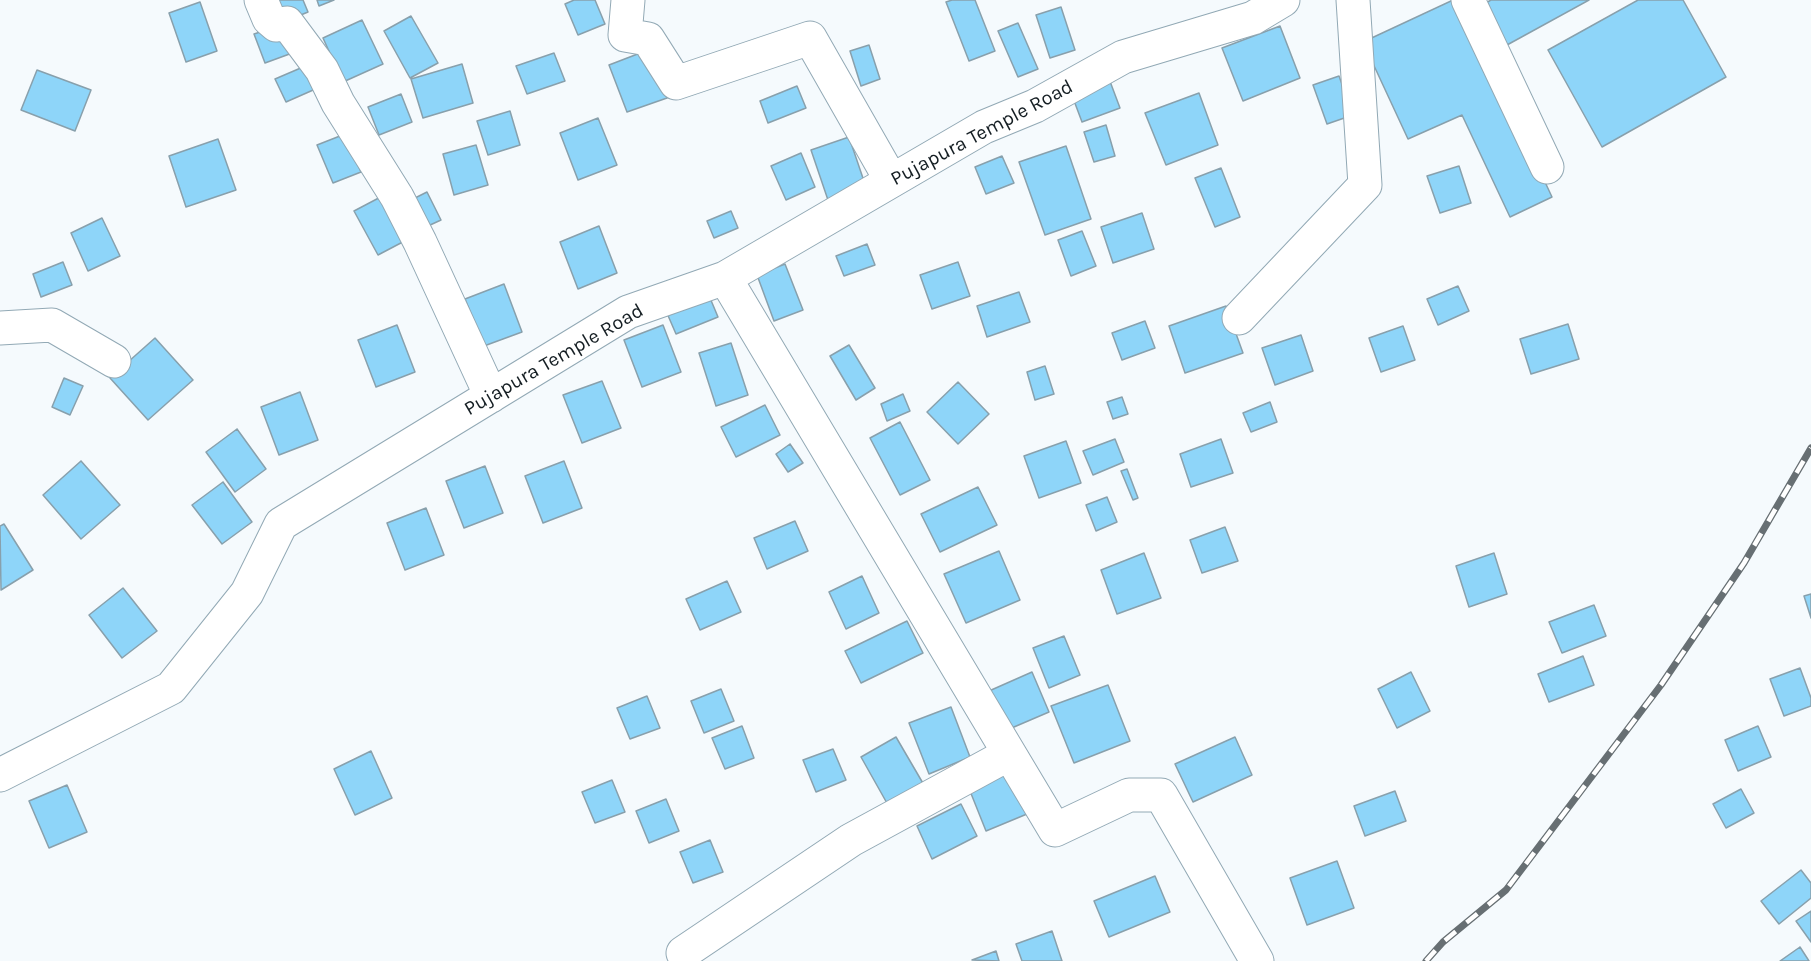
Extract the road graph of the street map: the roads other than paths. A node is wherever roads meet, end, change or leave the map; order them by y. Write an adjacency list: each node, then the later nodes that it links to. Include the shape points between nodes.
1 (261, 0): 12 (street, via 269,19 276,25 287,23 322,70 338,103 397,197)
2 (628, 0): 7 (street, via 625,35 648,39 676,82 810,38)
3 (1283, 0): 7 (street, Pujapura Temple Road, via 1253,18 1123,57 1035,106 984,127)
4 (1353, 0): 9 (street, via 1365,185)
5 (1468, 0): 6 (street)
6 (1547, 166)
7 (891, 180): 8 (street, Pujapura Temple Road)
8 (725, 278): 12 (street, Pujapura Temple Road, via 628,312); 13 (street)
9 (1239, 318)
10 (0, 328): 11 (street, via 52,325)
11 (114, 361)
12 (491, 396): 14 (street, Pujapura Temple Road, via 281,524 247,593 171,688)
13 (1009, 754): 15 (street, via 851,840); 16 (street, via 1054,830 1129,795 1161,795)
14 (0, 775)
15 (683, 952)
16 (1257, 961)

